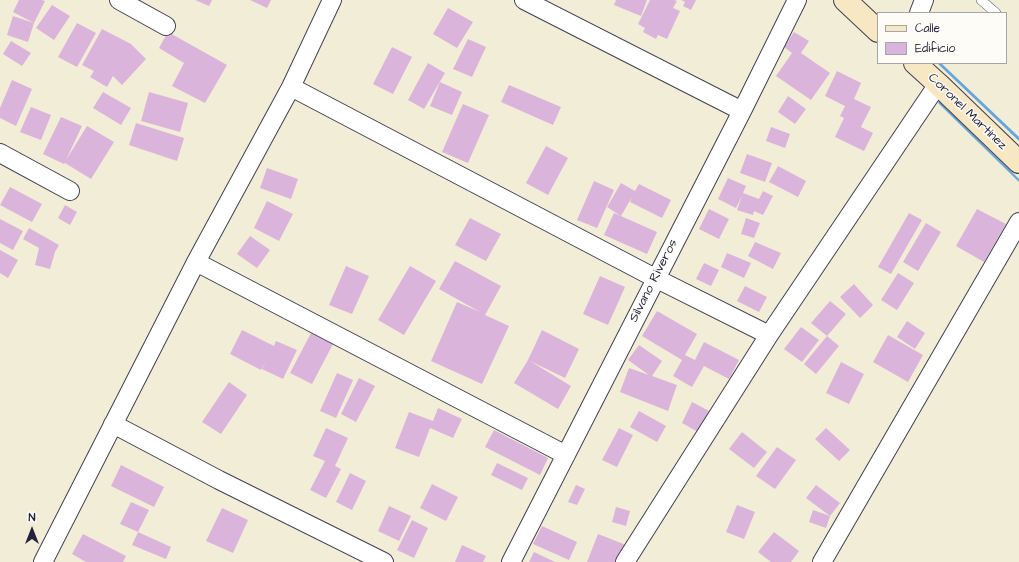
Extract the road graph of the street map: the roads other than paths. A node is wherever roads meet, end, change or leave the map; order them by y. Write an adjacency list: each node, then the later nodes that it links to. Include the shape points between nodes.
1 (119, 0): 10 (street)
2 (332, 0): 14 (street)
3 (524, 0): 15 (street)
4 (797, 0): 15 (street, Silvano Riveros)
5 (845, 0): 11 (main road)
6 (924, 0): 8 (street)
7 (982, 0): 9 (lane)
8 (919, 12)
9 (995, 12)
10 (166, 26)
11 (877, 30)
12 (916, 64): 13 (main road, Coronel Martínez)
13 (938, 84): 17 (main road, Coronel Martínez); 22 (street)
14 (291, 87): 20 (street); 21 (street)
15 (742, 111): 21 (street, Silvano Riveros)
16 (0, 153): 18 (street)
17 (1019, 162)
18 (70, 191)
19 (1019, 222): 29 (street)
20 (196, 262): 23 (street); 24 (street)
21 (655, 278): 22 (street); 24 (street, Silvano Riveros)
22 (769, 335): 28 (street)
23 (113, 424): 25 (street); 26 (street, via 218,480)
24 (566, 455): 27 (street, Silvano Riveros)
25 (43, 562)
26 (384, 562)
27 (511, 562)
28 (625, 562)
29 (822, 562)

